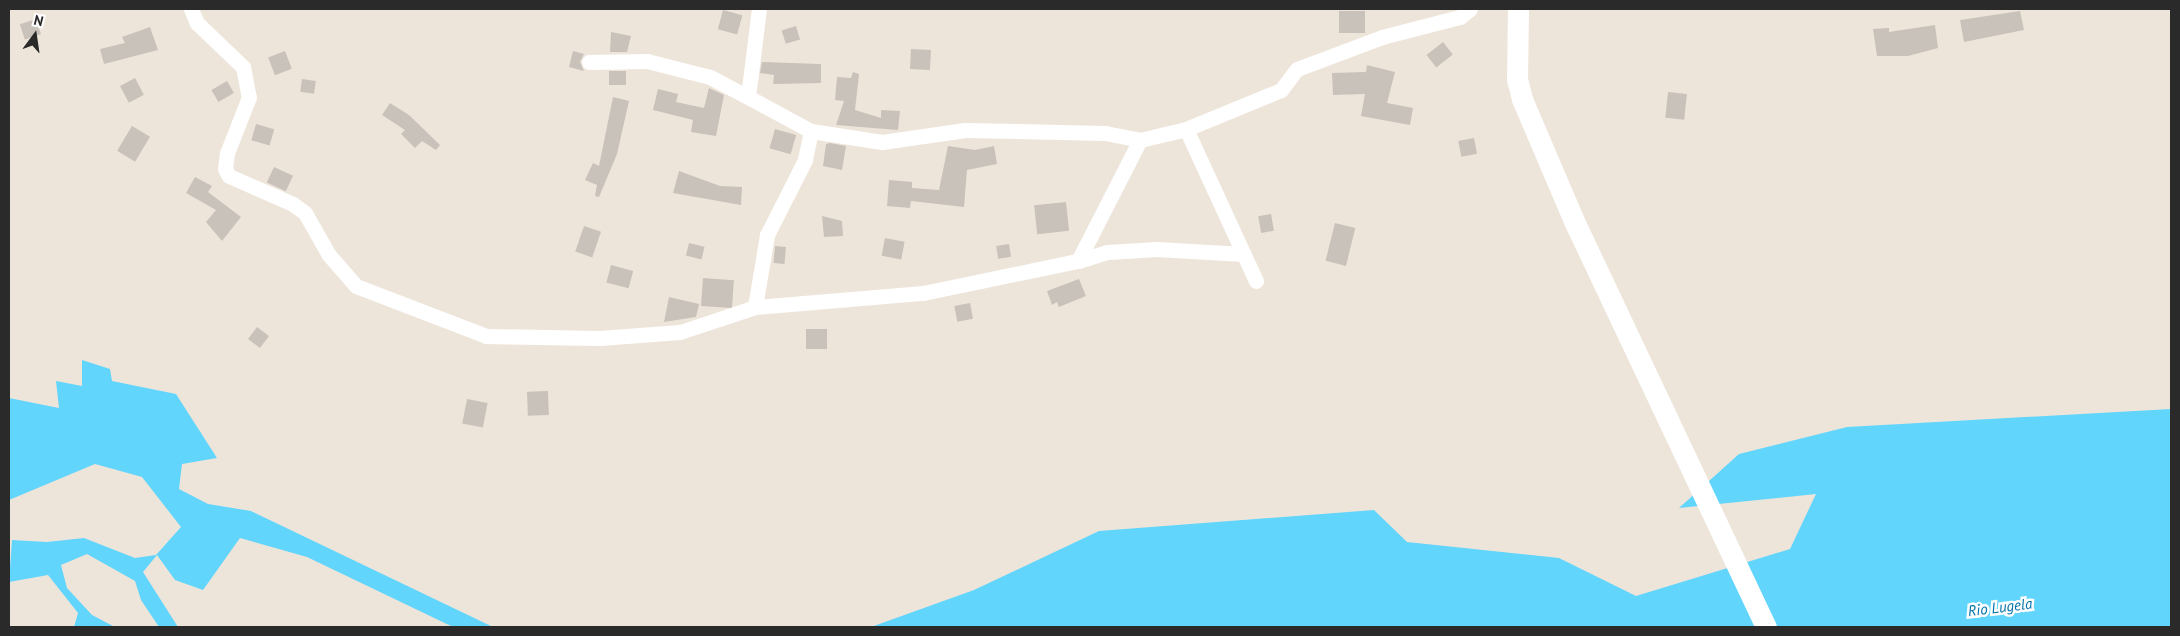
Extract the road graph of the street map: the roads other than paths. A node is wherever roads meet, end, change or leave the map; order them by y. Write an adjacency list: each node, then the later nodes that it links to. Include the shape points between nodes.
1 (191, 9): 13 (street, via 197,23 243,67 249,97 227,153 225,169 229,176 294,204 305,213 329,255 356,286 486,336 600,338 680,332)
2 (759, 9): 6 (street)
3 (1470, 9): 7 (street, via 1460,17 1382,37 1297,69 1282,90)
4 (1518, 9): 14 (main road, via 1517,70 1522,100 1575,223)
5 (589, 62): 6 (street, via 647,61 710,77)
6 (748, 97): 8 (street)
7 (1186, 129): 9 (street); 10 (street)
8 (811, 131): 9 (street, via 882,142 965,130 1105,133); 13 (street, via 805,160 768,235)
9 (1140, 140): 11 (street)
10 (1244, 254): 11 (street, via 1156,249 1108,252); 12 (street)
11 (1078, 261): 13 (street, via 923,293)
12 (1256, 281)
13 (755, 308)
14 (1766, 627)

